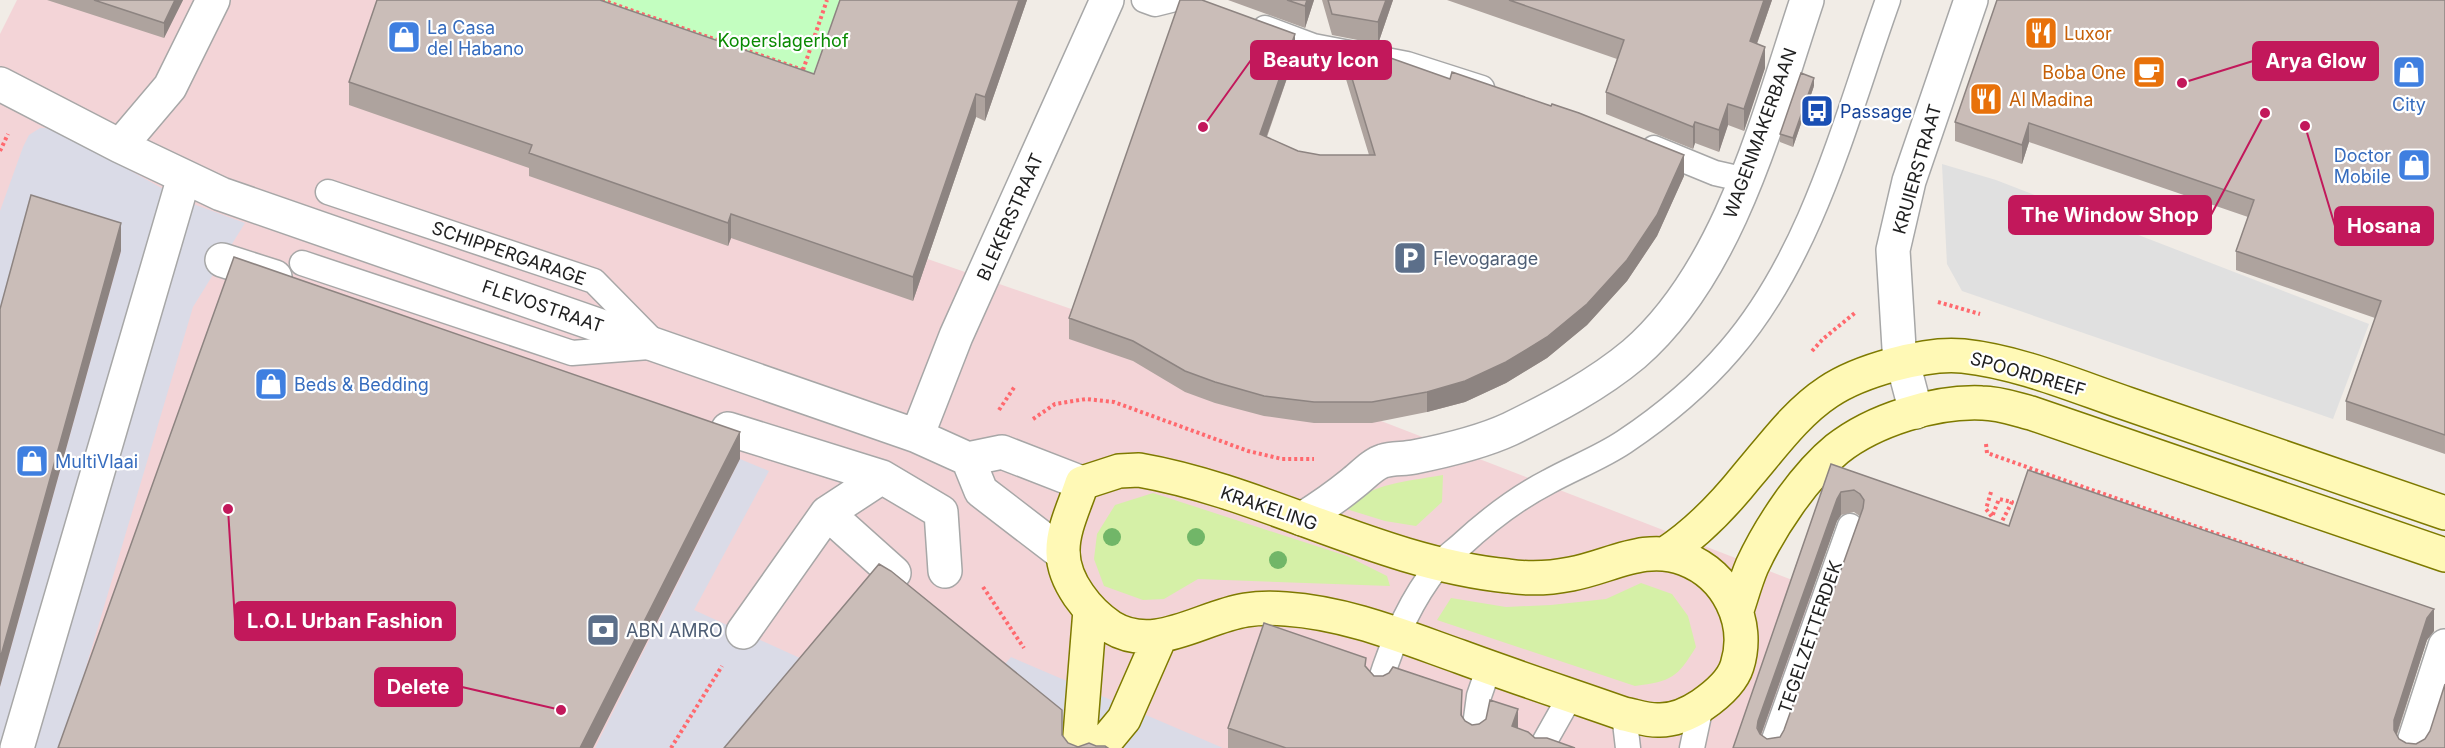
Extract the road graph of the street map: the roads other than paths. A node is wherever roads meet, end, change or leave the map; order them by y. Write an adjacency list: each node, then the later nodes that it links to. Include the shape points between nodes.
1 (213, 0): 12 (street, via 170,87)
2 (1107, 0): 22 (street, BLEKERSTRAAT, via 956,336)
3 (1144, 0): 4 (lane, via 1155,4)
4 (1171, 0)
5 (1807, 0): 14 (street, WAGENMAKERBAAN)
6 (1887, 0): 33 (lane, via 1803,235 1763,306 1731,349 1700,382 1624,442 1505,508)
7 (1971, 0): 19 (street, KRUIERSTRAAT, via 1909,181 1893,250)
8 (1239, 19): 10 (lane, via 1313,45 1407,64)
9 (0, 84): 12 (street, FLEVOSTRAAT)
10 (1507, 96)
11 (1628, 138): 14 (lane, via 1715,173)
12 (120, 146): 13 (street, FLEVOSTRAAT)
13 (184, 177): 18 (street, FLEVOSTRAAT, via 220,194); 48 (street)
14 (1746, 180): 28 (street, WAGENMAKERBAAN, via 1708,260 1667,320 1634,354 1590,386 1507,430 1451,448 1380,462)
15 (328, 192): 18 (lane, SCHIPPERGARAGE, via 594,281)
16 (222, 260): 17 (street)
17 (297, 273): 18 (lane, via 572,353)
18 (658, 346): 22 (street, FLEVOSTRAAT)
19 (1903, 363): 20 (street, KRUIERSTRAAT); 27 (main road, SPOORDREEF, via 1962,356 2012,366); 31 (main road, SPOORDREEF, via 1865,373 1829,391 1801,413 1690,538)
20 (1916, 412): 32 (main road, SPOORDREEF, via 1947,403 2008,407); 37 (main road, SPOORDREEF, via 1870,429 1837,449 1809,479 1784,512 1752,567)
21 (728, 429): 24 (street)
22 (916, 436): 23 (street, FLEVOSTRAAT)
23 (968, 459): 25 (street, via 1002,452); 30 (street, via 981,491)
24 (882, 477): 26 (street); 34 (street, via 940,512)
25 (1082, 483): 28 (main road, KRAKELING, via 1119,471 1171,475); 30 (main road, KRAKELING, via 1065,534)
26 (827, 513): 35 (street); 38 (street)
27 (2445, 513)
28 (1302, 519): 33 (main road, KRAKELING)
29 (1850, 526): 54 (lane, TEGELZETTERDEK)
30 (1063, 554): 36 (main road, KRAKELING, via 1071,581)
31 (1665, 554): 33 (main road, KRAKELING, via 1635,554 1571,574 1540,577 1509,577); 37 (main road, KRAKELING, via 1701,567 1720,584)
32 (2445, 555)
33 (1438, 565): 39 (lane)
34 (945, 572)
35 (894, 573)
36 (1090, 610): 40 (main road, KRAKELING, via 1112,627 1137,638); 49 (main road)
37 (1737, 610): 45 (main road, KRAKELING, via 1742,639 1737,668 1718,695)
38 (744, 633)
39 (1397, 634): 40 (main road, KRAKELING, via 1320,612 1284,609 1245,610); 42 (main road, KRAKELING); 43 (lane)
40 (1160, 637): 50 (main road, via 1124,719)
41 (2445, 646): 55 (street)
42 (1489, 667): 44 (main road, KRAKELING); 47 (lane, via 1479,696)
43 (1379, 685)
44 (1572, 696): 46 (main road, KRAKELING); 51 (lane)
45 (1701, 706): 46 (main road, KRAKELING, via 1659,720); 53 (lane)
46 (1624, 714): 52 (lane)
47 (1474, 733)
48 (17, 748)
49 (1079, 748)
50 (1100, 748)
51 (1541, 748)
52 (1628, 748)
53 (1692, 748)
54 (1771, 748)
55 (2412, 748)

